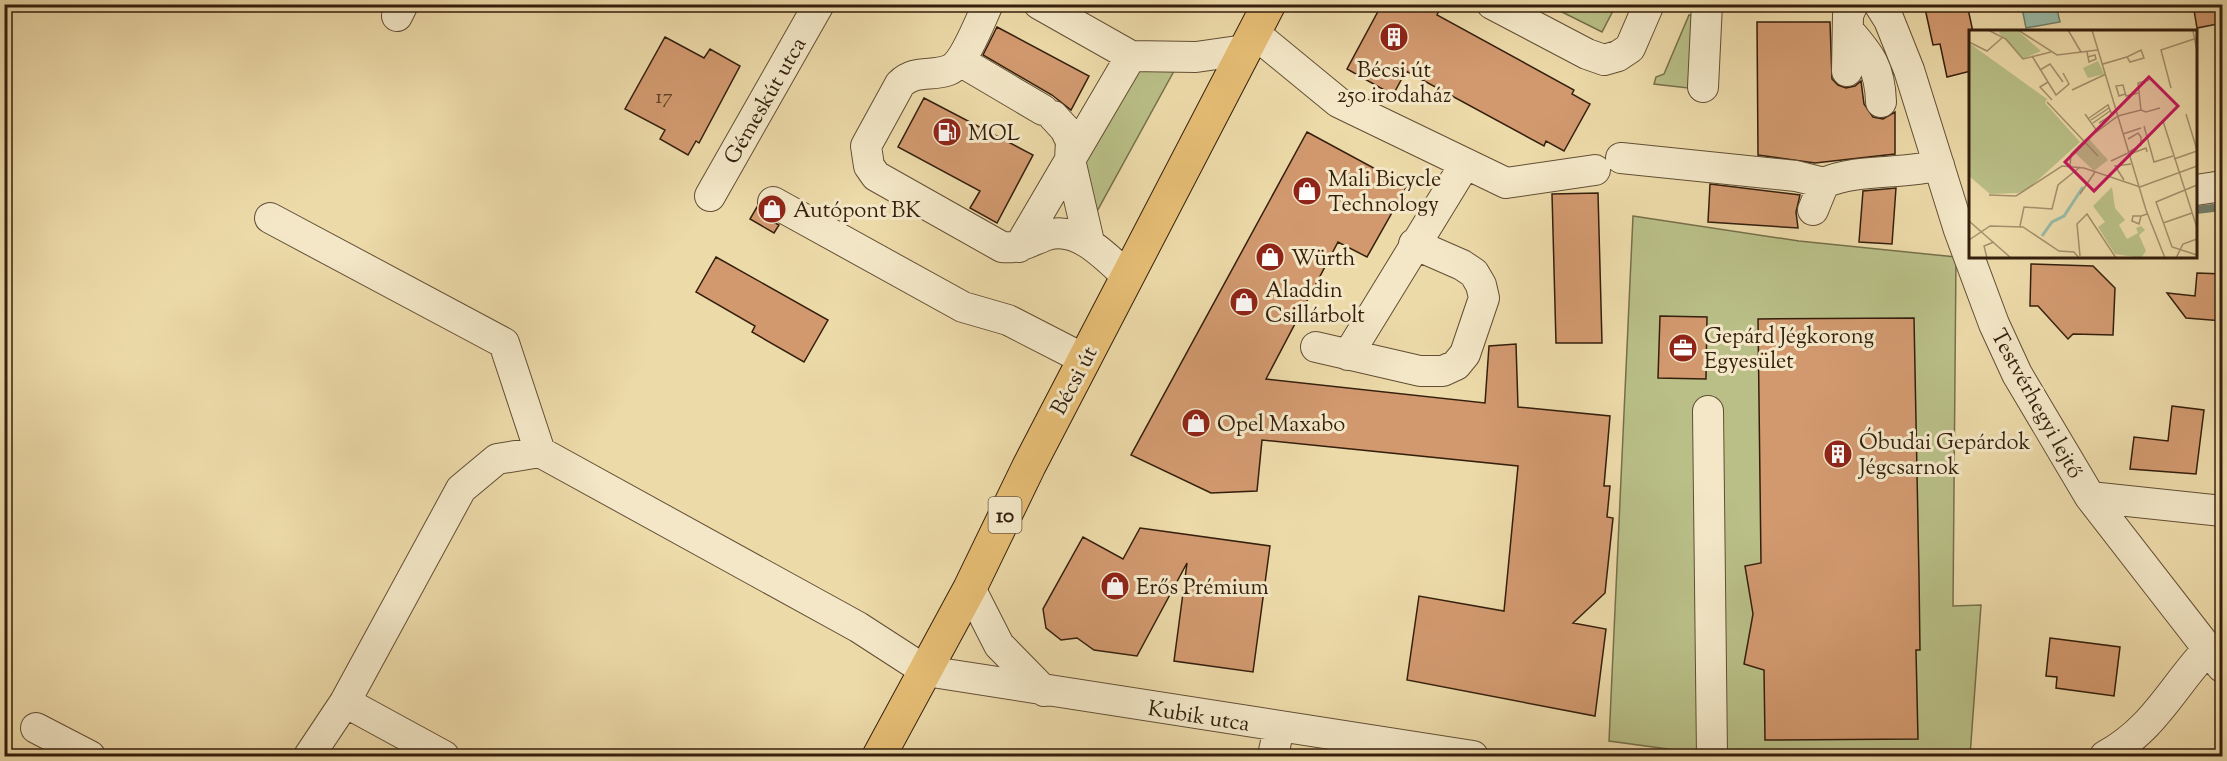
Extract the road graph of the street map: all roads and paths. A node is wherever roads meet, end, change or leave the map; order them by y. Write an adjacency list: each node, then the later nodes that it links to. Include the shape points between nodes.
1 (819, 4): 21 (street, Gémeskút utca)
2 (988, 4): 11 (street)
3 (1039, 4): 10 (street)
4 (1492, 4): 5 (street, via 1604,60 1630,48)
5 (1648, 4)
6 (1707, 4): 13 (street)
7 (1878, 4): 17 (street, Testvérhegyi lejtő, via 1910,70)
8 (1850, 17): 12 (street); 14 (street, via 1880,80)
9 (1255, 21): 10 (street, via 1196,57); 16 (street, via 1338,102); 30 (main road, Bécsi út / 10)
10 (1131, 56): 15 (street)
11 (960, 61): 15 (street, via 1048,113 1071,141); 28 (street, via 949,70 908,76 900,84 866,146 869,166 876,176 1002,246)
12 (1847, 71)
13 (1703, 87)
14 (1881, 102)
15 (1070, 160): 26 (street); 28 (street)
16 (1465, 164): 18 (street, via 1506,183 1608,164 1796,176); 27 (street)
17 (1940, 165): 18 (street, via 1839,177); 25 (street, Testvérhegyi lejtő)
18 (1824, 183): 23 (street)
19 (2223, 186): 20 (street)
20 (2197, 190)
21 (710, 196)
22 (773, 202): 33 (street, via 963,307 1008,320)
23 (1813, 210)
24 (270, 218): 35 (street, via 504,344)
25 (1965, 229)
26 (1089, 242): 28 (street, via 1056,233); 30 (street)
27 (1414, 244): 32 (street); 32 (street, via 1462,265 1474,273 1481,285 1484,298 1465,354 1456,365 1443,371 1420,371)
28 (1019, 247)
29 (1974, 258): 36 (street, Testvérhegyi lejtő, via 1994,324 2017,374)
30 (1128, 277): 33 (main road, Bécsi út / 10)
31 (1316, 348): 32 (street)
32 (1348, 355)
33 (1084, 359): 38 (main road, Bécsi út / 10)
34 (1708, 411): 52 (street)
35 (540, 452): 40 (street, via 858,627); 42 (street, via 497,459 461,489)
36 (2090, 497): 37 (street); 39 (street, Testvérhegyi lejtő)
37 (2223, 511)
38 (970, 588): 40 (main road, Bécsi út / 10); 41 (street, via 999,645)
39 (2215, 658): 53 (street, via 2186,673 2147,726)
40 (926, 671): 41 (street, Kubik utca); 49 (main road, Bécsi út / 10)
41 (1044, 691): 43 (street, Kubik utca)
42 (345, 702): 47 (street); 48 (street)
43 (1279, 727): 45 (street, Kubik utca); 50 (street)
44 (36, 728): 46 (street)
45 (1398, 751): 51 (street, Kubik utca)
46 (90, 756)
47 (309, 756)
48 (444, 756)
49 (879, 756)
50 (1273, 756)
51 (1473, 756)
52 (1712, 756)
53 (2105, 756)

